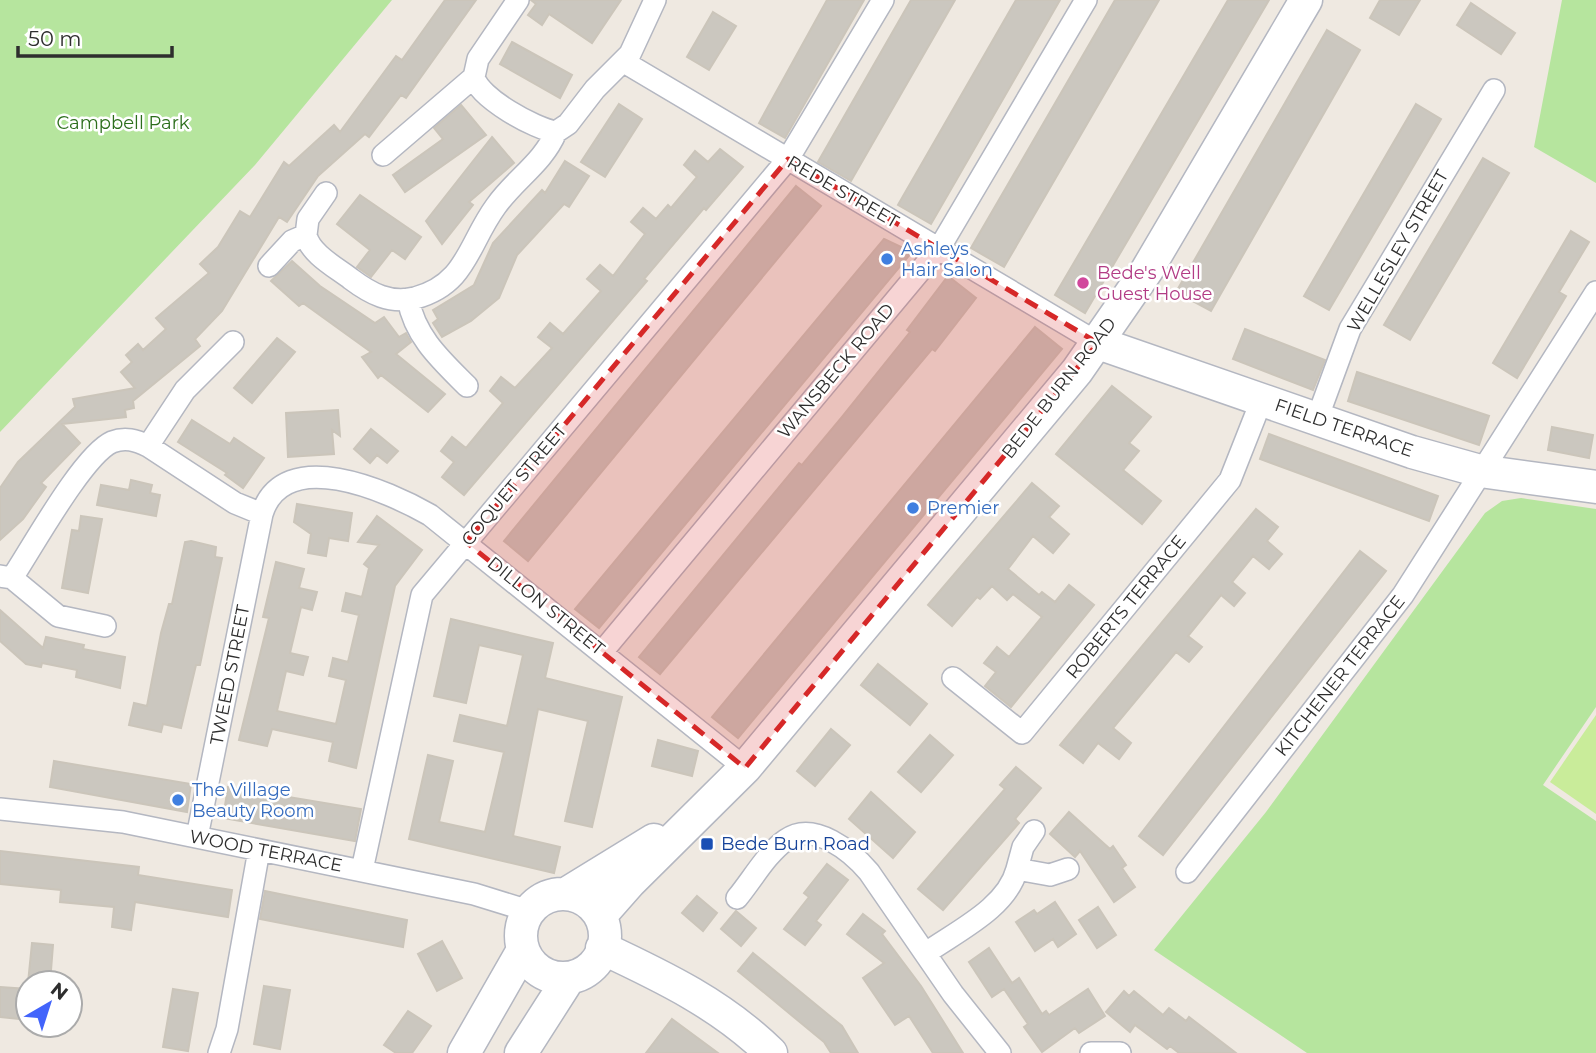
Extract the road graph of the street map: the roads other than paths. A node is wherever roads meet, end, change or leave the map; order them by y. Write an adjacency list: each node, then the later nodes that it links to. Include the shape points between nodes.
1 (518, 0): 7 (street, via 478,59)
2 (655, 0): 6 (street)
3 (883, 0): 11 (street, COQUET STREET)
4 (1086, 0): 14 (street, WANSBECK ROAD)
5 (1306, 0): 19 (main road, BEDE BURN ROAD, via 1147,270)
6 (624, 62): 9 (street); 11 (street, REDE STREET)
7 (474, 77): 9 (street, via 482,94 544,131); 10 (street)
8 (1494, 90): 22 (street, WELLESLEY STREET, via 1350,329)
9 (556, 132): 17 (street, via 541,159 495,207 457,274 435,293)
10 (383, 155)
11 (788, 159): 14 (street, REDE STREET); 27 (street, COQUET STREET)
12 (326, 193): 13 (street, via 308,219)
13 (306, 235): 15 (street, via 292,241); 17 (street, via 318,253 363,288 392,300)
14 (940, 247): 19 (street, REDE STREET); 30 (street, WANSBECK ROAD)
15 (269, 266)
16 (1596, 292): 24 (street, KITCHENER TERRACE)
17 (408, 299): 20 (street, via 418,332)
18 (233, 342): 23 (street, via 185,390)
19 (1098, 343): 21 (main road, FIELD TERRACE); 32 (main road, BEDE BURN ROAD)
20 (467, 386)
21 (1262, 399): 22 (main road, FIELD TERRACE); 31 (street, ROBERTS TERRACE, via 1230,480 1022,733)
22 (1317, 419): 24 (main road, FIELD TERRACE)
23 (148, 446): 26 (street, via 235,503); 28 (street, via 124,439 92,457)
24 (1480, 471): 25 (main road, FIELD TERRACE); 41 (street, KITCHENER TERRACE, via 1404,595)
25 (1596, 487)
26 (262, 514): 27 (street, DILLON STREET, via 272,491 282,484 296,479 335,480 385,491 430,515); 36 (street, TWEED STREET)
27 (466, 542): 30 (street, DILLON STREET); 40 (street, COQUET STREET, via 417,605)
28 (6, 577): 29 (street, via 58,616)
29 (105, 626)
30 (602, 652): 32 (street, DILLON STREET)
31 (953, 678)
32 (745, 768): 33 (main road, BEDE BURN ROAD)
33 (708, 805): 42 (main road, BEDE BURN ROAD); 45 (main road, BEDE BURN ROAD)
34 (0, 809): 36 (street, WOOD TERRACE, via 123,822)
35 (1034, 831): 38 (street)
36 (197, 837): 37 (street, WOOD TERRACE)
37 (259, 850): 40 (street, WOOD TERRACE); 50 (street)
38 (1017, 869): 39 (street, via 1050,875); 48 (street, via 995,904)
39 (1068, 869)
40 (362, 870): 44 (street, WOOD TERRACE)
41 (1187, 872)
42 (566, 894): 44 (main road, via 540,901); 45 (main road, via 591,905)
43 (737, 898): 48 (street, via 784,841 797,834 821,837 854,855)
44 (529, 911): 47 (main road, via 521,936)
45 (600, 916): 46 (main road, via 605,930)
46 (602, 948): 49 (main road, via 587,971); 53 (main road, via 676,982 713,1005)
47 (523, 950): 49 (main road, via 541,972); 51 (main road)
48 (926, 953): 54 (street)
49 (569, 978): 52 (main road)
50 (219, 1053)
51 (464, 1053)
52 (521, 1053)
53 (771, 1053)
54 (1000, 1053)
55 (1091, 1053): 56 (street)
56 (1120, 1053)

